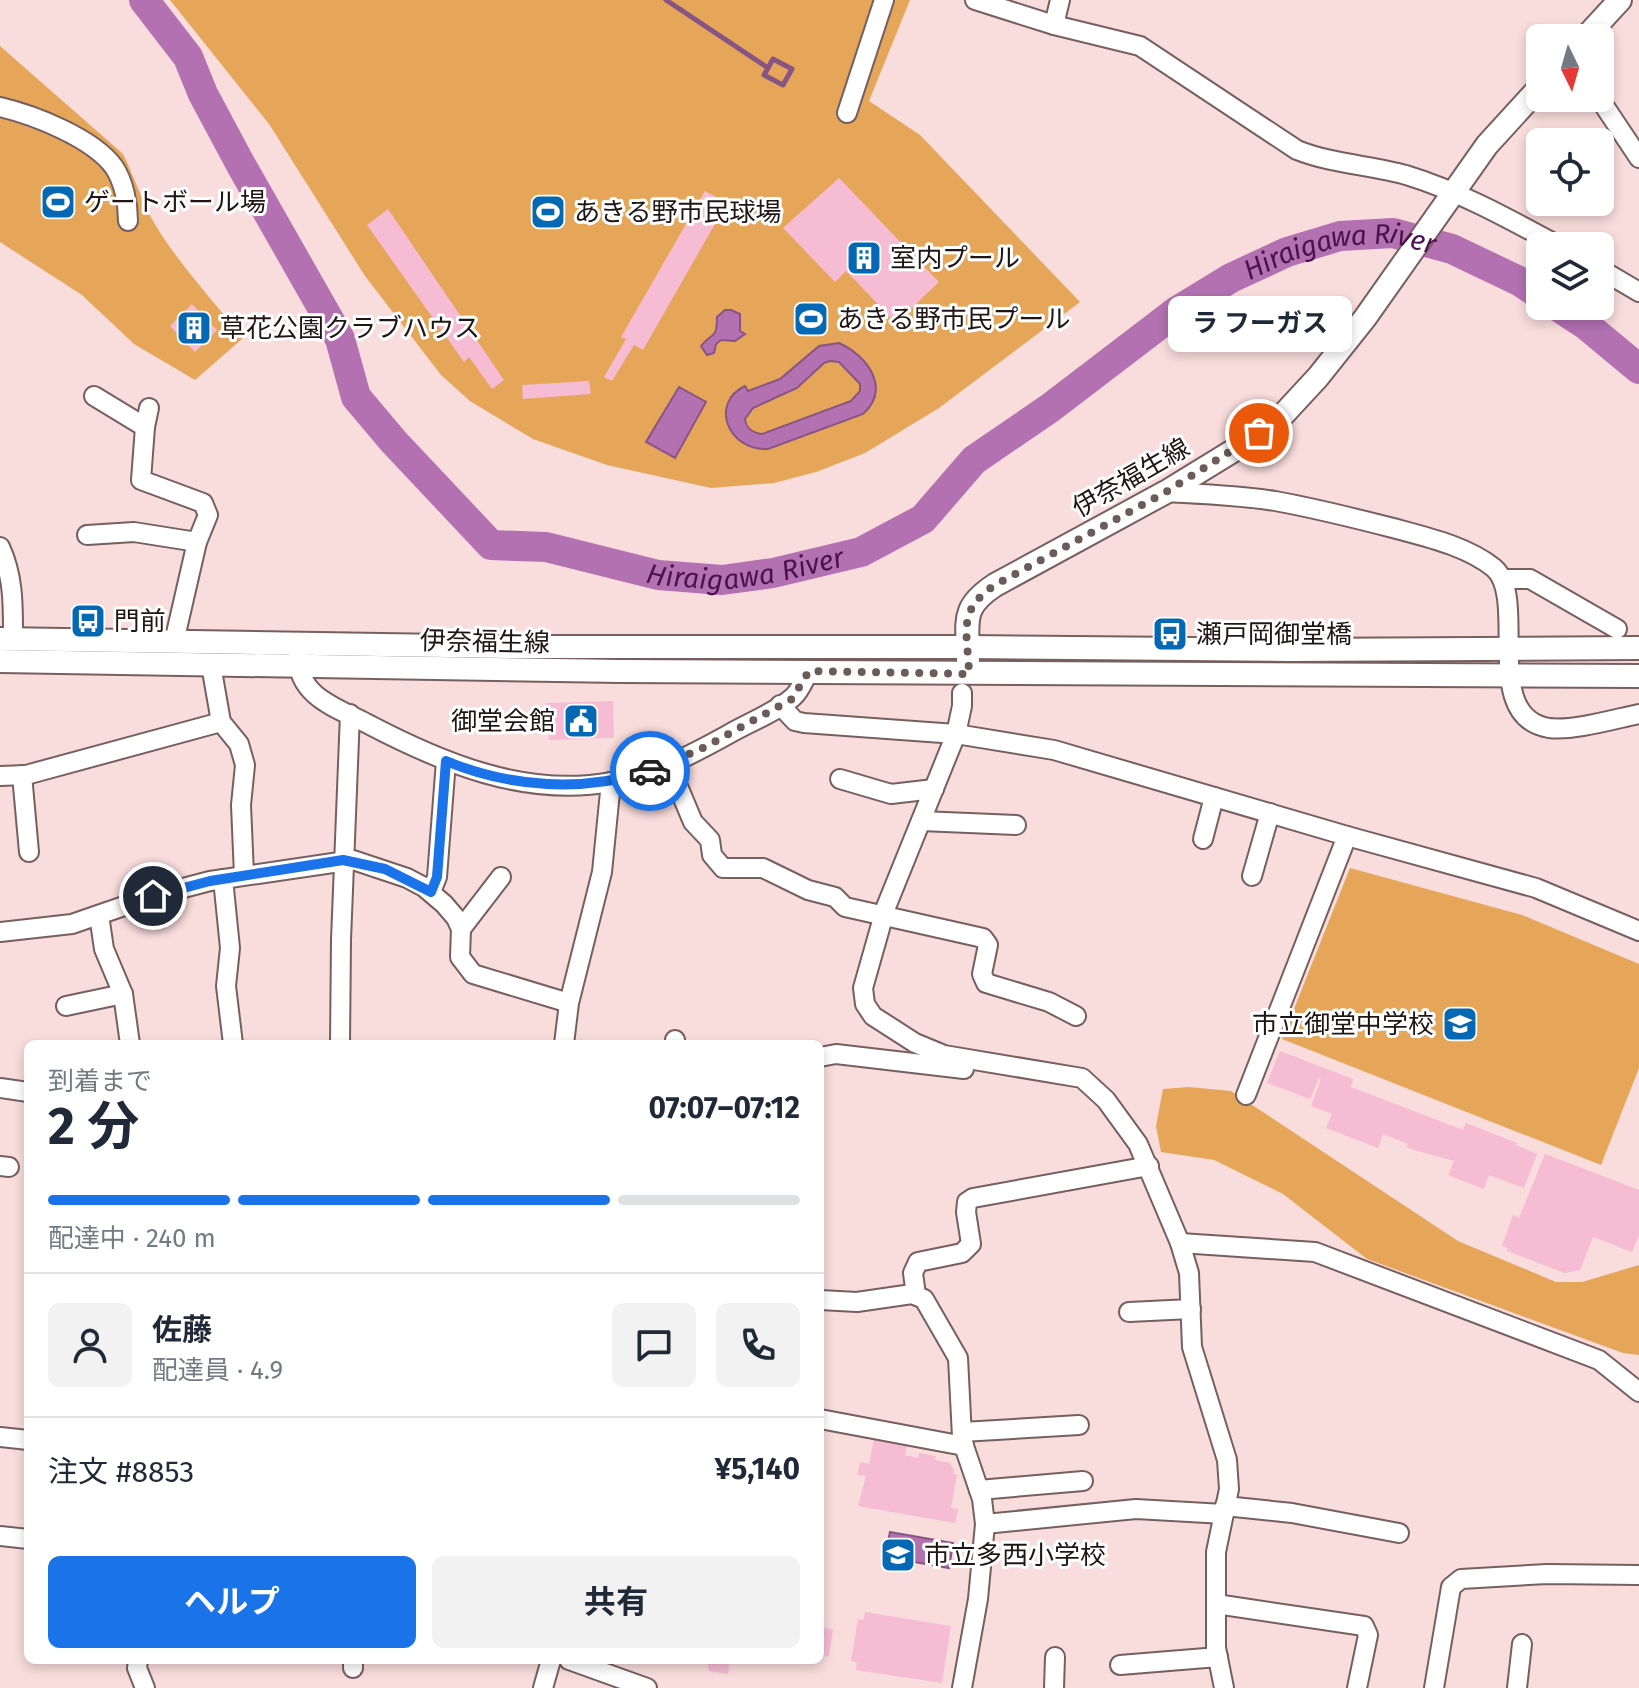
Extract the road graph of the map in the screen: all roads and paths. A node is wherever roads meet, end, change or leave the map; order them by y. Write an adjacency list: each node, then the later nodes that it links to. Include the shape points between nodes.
1 (884, 0): 10 (street)
2 (975, 0): 6 (street)
3 (1060, 0): 6 (street)
4 (1620, 0): 5 (main road)
5 (1598, 24)
6 (1054, 25): 12 (street, via 1140,46 1297,150 1406,175)
7 (1526, 102): 12 (main road, 伊奈福生線)
8 (0, 107): 13 (street, via 51,123 114,167 128,205)
9 (1608, 112): 11 (street)
10 (847, 113)
11 (1639, 158)
12 (1448, 200): 14 (street); 20 (main road, 伊奈福生線, via 1318,377 1281,417)
13 (128, 221)
14 (1526, 232)
15 (1614, 277): 16 (street)
16 (1639, 292)
17 (94, 396): 19 (street)
18 (149, 408): 19 (street)
19 (145, 427): 22 (street, via 141,480 203,503 208,515)
20 (1166, 492): 24 (street, via 1276,501 1427,537 1493,567); 28 (main road, 伊奈福生線, via 976,598 967,616)
21 (87, 535): 22 (street, via 134,532)
22 (197, 542): 27 (street)
23 (0, 547): 26 (street, via 12,583)
24 (1503, 579): 25 (street, via 1530,579); 29 (street)
25 (1617, 629)
26 (6, 639): 27 (main road, 伊奈福生線)
27 (174, 642): 31 (main road, 伊奈福生線)
28 (968, 647): 29 (main road, 伊奈福生線); 31 (main road, 伊奈福生線); 37 (main road, 伊奈福生線)
29 (1508, 648): 30 (main road, 伊奈福生線); 35 (street)
30 (1639, 648)
31 (298, 656): 33 (main road, 伊奈福生線); 34 (main road, 伊奈福生線); 39 (street, via 310,693)
32 (0, 661): 33 (main road, 伊奈福生線)
33 (211, 665): 41 (street)
34 (809, 671): 37 (main road, 伊奈福生線); 38 (street, via 796,694)
35 (1509, 675): 36 (main road, 伊奈福生線); 37 (main road, 伊奈福生線); 40 (street, via 1525,715 1536,724 1550,728)
36 (1639, 676)
37 (965, 684): 42 (street)
38 (780, 705): 42 (street, via 804,723); 44 (street)
39 (350, 714): 43 (street); 57 (street)
40 (1639, 714)
41 (221, 722): 45 (street); 58 (street, via 239,744 245,765)
42 (956, 734): 49 (street); 50 (street, via 1054,750)
43 (446, 761): 48 (street, via 539,784); 62 (street, via 437,877)
44 (669, 765): 48 (street); 64 (street, via 693,822 710,840 712,855 723,868 763,868 835,897 845,907)
45 (22, 775): 46 (street); 56 (street)
46 (0, 776)
47 (840, 779): 49 (street, via 891,794)
48 (611, 782): 69 (street, via 602,872)
49 (934, 789): 52 (street)
50 (1214, 797): 51 (street); 55 (street)
51 (1270, 813): 54 (street); 59 (street)
52 (921, 821): 53 (street); 64 (street)
53 (1016, 825)
54 (1347, 836): 66 (street, via 1536,888); 80 (street)
55 (1203, 839)
56 (29, 852)
57 (343, 860): 58 (street); 62 (street, via 385,869); 74 (street)
58 (244, 875): 61 (street)
59 (1252, 876)
60 (501, 877): 65 (street)
61 (223, 879): 63 (street); 73 (street)
62 (431, 892): 65 (street)
63 (99, 915): 67 (street, via 72,924); 68 (street, via 104,949)
64 (883, 916): 71 (street, via 983,938 988,945 982,974 986,983); 77 (street, via 863,988 873,1016 944,1055)
65 (461, 929): 69 (street, via 460,957 473,974)
66 (1639, 931)
67 (0, 932)
68 (123, 994): 70 (street); 72 (street)
69 (569, 1003): 75 (street)
70 (66, 1006)
71 (1076, 1016)
72 (129, 1040)
73 (233, 1040)
74 (340, 1040)
75 (564, 1040)
76 (824, 1056): 77 (street, via 966,1070)
77 (994, 1063): 81 (street, via 1082,1078 1106,1100)
78 (0, 1088): 79 (street)
79 (24, 1091)
80 (1246, 1095)
81 (1149, 1166): 82 (street); 83 (street, via 973,1198 966,1212 971,1244 962,1253 918,1262 913,1273)
82 (1180, 1243): 85 (street); 87 (street, via 1315,1252 1599,1360)
83 (916, 1295): 84 (street); 91 (street, via 924,1299 958,1358)
84 (824, 1300)
85 (1191, 1309): 86 (street); 95 (street, via 1192,1347 1227,1460)
86 (1129, 1312)
87 (1639, 1392)
88 (824, 1420): 91 (street)
89 (1079, 1425): 91 (street)
90 (0, 1437): 92 (street)
91 (963, 1439): 94 (street)
92 (24, 1440)
93 (1083, 1481): 94 (street)
94 (979, 1490): 96 (street)
95 (1224, 1510): 96 (street, via 1136,1509); 97 (street, via 1292,1513); 101 (street, via 1216,1552)
96 (985, 1524): 112 (street)
97 (1399, 1533)
98 (0, 1536): 99 (street)
99 (24, 1539)
100 (1639, 1575): 116 (street, via 1461,1579 1451,1587)
101 (1216, 1604): 104 (street); 115 (street, via 1364,1626 1368,1635)
102 (1522, 1644): 117 (street)
103 (1055, 1657): 113 (street)
104 (1218, 1657): 108 (street); 114 (street)
105 (138, 1664): 109 (street)
106 (550, 1664): 110 (street)
107 (580, 1664): 111 (street)
108 (1120, 1665)
109 (145, 1688)
110 (543, 1688)
111 (647, 1688)
112 (962, 1688)
113 (1054, 1688)
114 (1224, 1688)
115 (1357, 1688)
116 (1434, 1688)
117 (1517, 1688)

